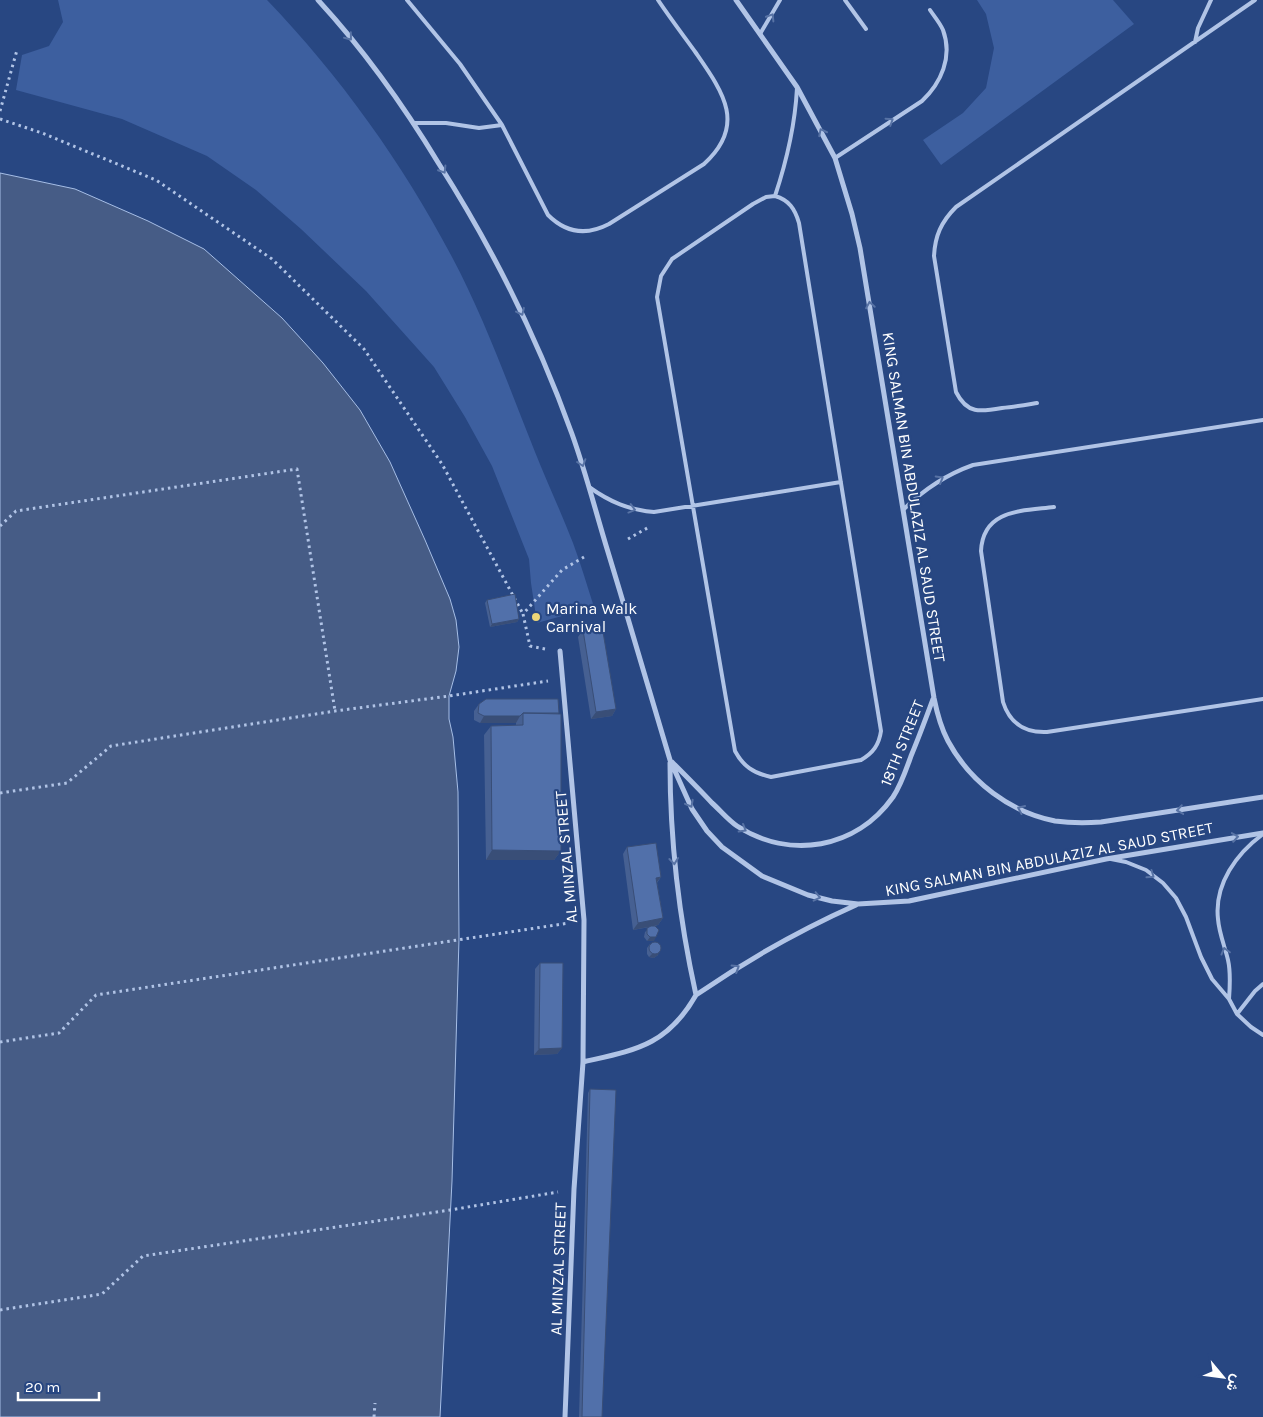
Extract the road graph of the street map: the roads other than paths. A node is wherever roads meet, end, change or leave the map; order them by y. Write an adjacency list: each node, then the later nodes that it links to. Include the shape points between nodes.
1 (318, 0): 14 (street, KING SALMAN BIN ABDULAZIZ AL SAUD STREET, one-way to 14, via 364,55)
2 (407, 0): 15 (lane, via 460,64)
3 (658, 0): 15 (lane, via 710,73 726,104 726,131 721,144 704,164 609,224 577,232 566,229 548,215)
4 (736, 0): 11 (street, KING SALMAN BIN ABDULAZIZ AL SAUD STREET)
5 (780, 0): 11 (lane, one-way to 5)
6 (845, 0): 10 (lane)
7 (1211, 0): 12 (lane)
8 (1255, 0): 12 (lane)
9 (930, 10): 16 (lane, one-way to 9, via 922,101 941,78 946,41 943,29)
10 (866, 29)
11 (760, 34): 13 (street, KING SALMAN BIN ABDULAZIZ AL SAUD STREET)
12 (1195, 42): 18 (lane, via 956,207 939,230 934,256 956,392 965,405 974,410)
13 (797, 87): 16 (street, KING SALMAN BIN ABDULAZIZ AL SAUD STREET, one-way to 13); 17 (lane, via 791,142)
14 (413, 122): 15 (lane, via 479,128); 21 (street, KING SALMAN BIN ABDULAZIZ AL SAUD STREET, one-way to 21, via 464,202 521,311 573,435)
15 (502, 125)
16 (835, 158): 24 (street, KING SALMAN BIN ABDULAZIZ AL SAUD STREET, one-way to 16, via 860,248)
17 (775, 196): 20 (lane, via 787,201 796,213); 22 (lane, via 753,204 672,259 665,267 658,286 657,297)
18 (1037, 403)
19 (1263, 420): 24 (lane, one-way to 19, via 935,482 953,472 987,462)
20 (841, 482): 22 (lane); 22 (lane, via 880,721 880,740 869,756 861,760 782,775 770,776 749,769 735,750)
21 (589, 487): 22 (lane, one-way to 22, via 604,498 638,510 654,512); 28 (street, KING SALMAN BIN ABDULAZIZ AL SAUD STREET)
22 (692, 506)
23 (1054, 507): 27 (lane, via 1002,516 993,521 981,540 1003,702 1011,720 1027,731 1047,732)
24 (903, 510): 26 (street, KING SALMAN BIN ABDULAZIZ AL SAUD STREET)
25 (560, 651): 38 (street, AL MINZAL STREET, via 584,920)
26 (934, 698): 28 (street, 18TH STREET, one-way to 26, via 730,820 753,835 793,846 834,841 868,824 894,796); 29 (street, KING SALMAN BIN ABDULAZIZ AL SAUD STREET, one-way to 26, via 1101,822 1055,821 1006,801 975,778 948,741)
27 (1263, 699)
28 (670, 760): 32 (street, KING SALMAN BIN ABDULAZIZ AL SAUD STREET, one-way to 32, via 692,809 707,831 741,863 762,876 808,895); 34 (street, one-way to 34, via 670,807 678,902)
29 (1263, 797)
30 (1263, 833): 31 (street, KING SALMAN BIN ABDULAZIZ AL SAUD STREET, one-way to 30); 35 (lane, one-way to 30, via 1230,974 1218,918 1219,897 1235,860)
31 (1106, 859): 32 (street, KING SALMAN BIN ABDULAZIZ AL SAUD STREET, via 909,902); 35 (lane, one-way to 35, via 1146,870 1176,898 1212,979)
32 (858, 904): 34 (street, one-way to 32, via 774,945)
33 (1263, 984): 36 (lane)
34 (696, 995): 38 (street, via 688,1010 665,1034 631,1051)
35 (1229, 999): 36 (lane)
36 (1237, 1014): 37 (lane)
37 (1263, 1035)
38 (583, 1062): 39 (street, AL MINZAL STREET, via 574,1189)
39 (565, 1417)

